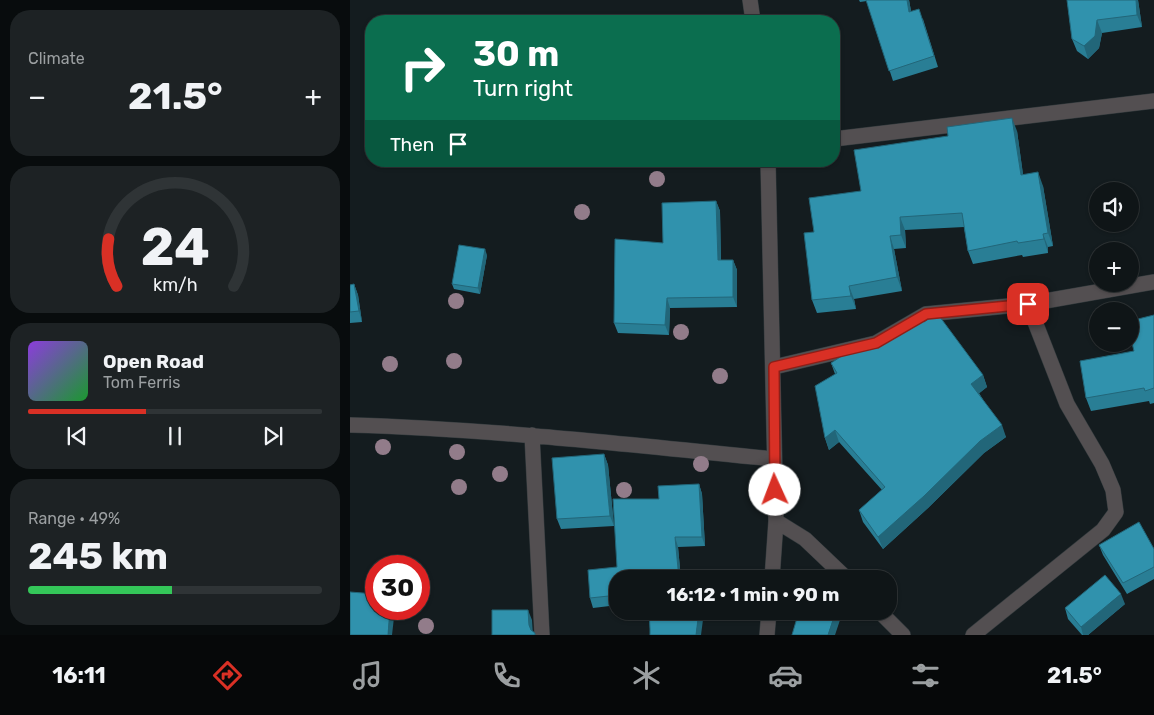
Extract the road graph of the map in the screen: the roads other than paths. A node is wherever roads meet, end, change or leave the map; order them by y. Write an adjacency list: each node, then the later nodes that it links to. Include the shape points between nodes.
1 (750, 0): 2 (street)
2 (751, 15)
3 (1154, 101): 4 (street)
4 (840, 138)
5 (768, 167): 8 (street)
6 (1154, 282): 7 (street)
7 (1028, 304): 8 (street, via 926,314 876,343); 20 (street, via 1067,404 1102,464 1113,490 1116,512 1103,530)
8 (774, 367): 11 (street)
9 (350, 425): 10 (street)
10 (532, 435): 11 (street); 17 (street)
11 (774, 459): 12 (street)
12 (776, 521): 13 (street); 14 (street, via 805,539)
13 (773, 570)
14 (838, 570)
15 (768, 620): 18 (street)
16 (889, 620): 19 (street)
17 (542, 635)
18 (767, 635)
19 (903, 635)
20 (973, 635)

